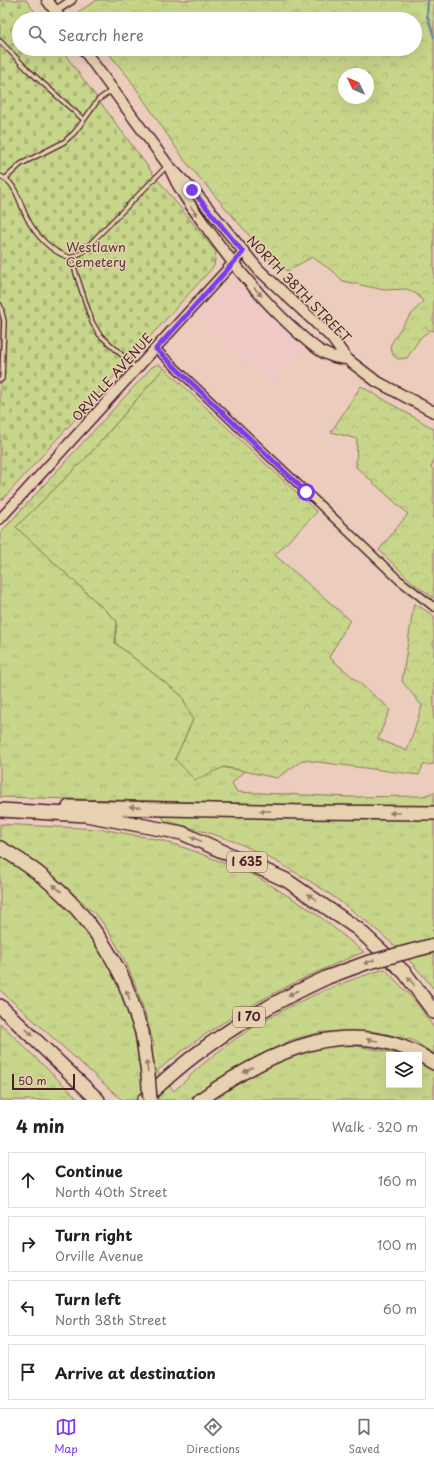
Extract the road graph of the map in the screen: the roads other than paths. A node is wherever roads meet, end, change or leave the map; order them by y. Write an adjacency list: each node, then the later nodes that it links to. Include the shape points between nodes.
1 (47, 0): 3 (main road)
2 (72, 0): 4 (street)
3 (56, 12)
4 (61, 12)
5 (0, 41): 6 (lane)
6 (12, 53)
7 (14, 56): 10 (lane)
8 (89, 56): 9 (main road, NORTH 38TH STREET)
9 (113, 89): 10 (lane, via 98,100); 11 (main road, NORTH 38TH STREET)
10 (84, 120): 13 (lane, via 74,134 64,142 21,164)
11 (168, 165): 14 (main road, NORTH 38TH STREET, via 199,197); 15 (lane, via 81,253); 16 (main road, NORTH 38TH STREET, one-way to 16, via 178,187)
12 (0, 176): 13 (lane)
13 (6, 178): 15 (lane, via 41,238 61,255)
14 (243, 252): 16 (street, ORVILLE AVENUE); 19 (main road, NORTH 38TH STREET, via 331,337)
15 (71, 258): 20 (lane, via 92,322 99,334)
16 (232, 263): 18 (street, ORVILLE AVENUE); 19 (main road, NORTH 38TH STREET, one-way to 19, via 305,339 322,352 335,358)
17 (0, 305): 21 (lane, via 4,322)
18 (156, 349): 20 (street, ORVILLE AVENUE); 24 (street, via 399,580)
19 (347, 359): 22 (main road, NORTH 38TH STREET, via 376,380)
20 (136, 369): 23 (street, ORVILLE AVENUE)
21 (0, 380)
22 (434, 412)
23 (0, 519)
24 (434, 607)
25 (6, 810): 26 (highway, one-way to 25, via 88,806); 30 (highway, I 635, one-way to 25, via 405,973 358,929 286,880 182,833 86,815)
26 (434, 813)
27 (0, 848): 35 (highway, one-way to 27, bridge, via 142,1032 122,978 98,935 75,905 58,889 22,861)
28 (434, 945): 34 (highway, I 70, one-way to 34, bridge, via 366,963 328,977 260,1010 178,1069)
29 (0, 1006): 33 (highway, one-way to 33)
30 (434, 1012)
31 (434, 1063): 32 (highway, one-way to 32, via 391,1044 335,1038 295,1047 269,1058)
32 (203, 1098)
33 (98, 1100)
34 (144, 1100)
35 (150, 1100)

